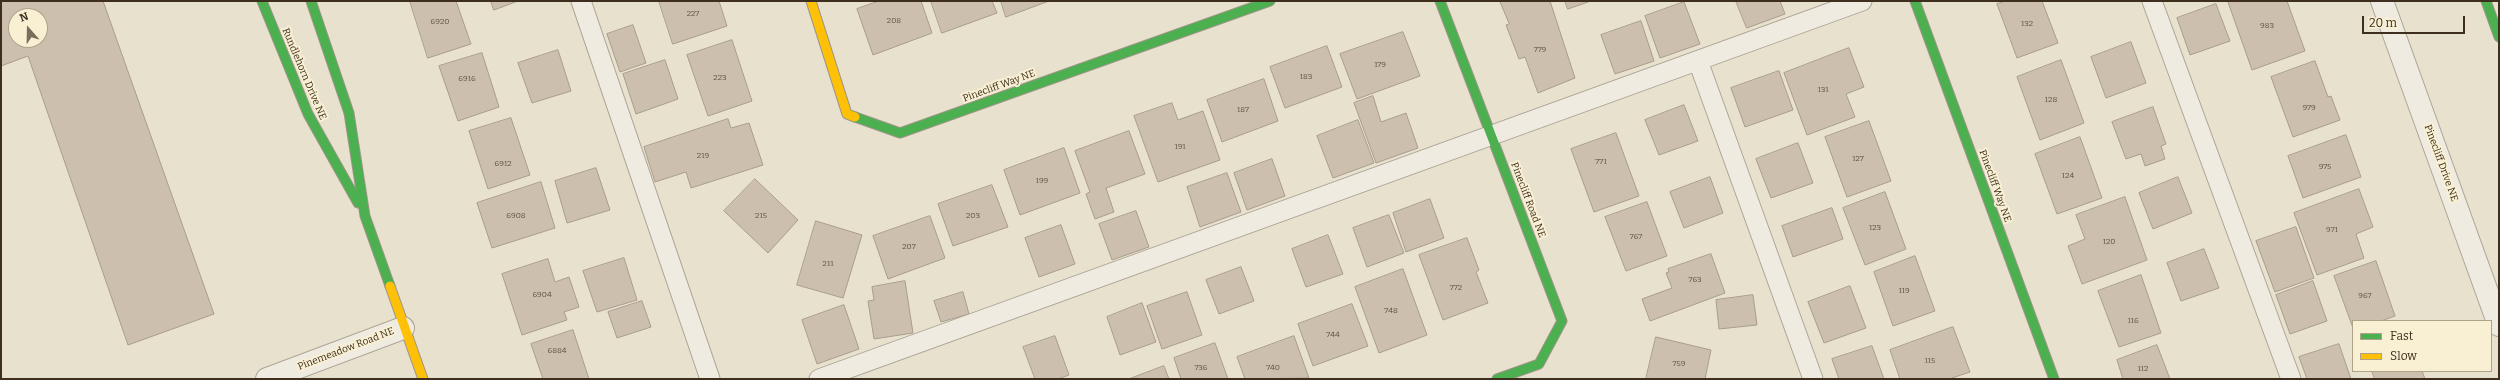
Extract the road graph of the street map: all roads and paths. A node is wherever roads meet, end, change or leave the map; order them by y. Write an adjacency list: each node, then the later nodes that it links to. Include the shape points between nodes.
1 (262, 1): 15 (street, Rundlehorn Drive NE, via 308,114)
2 (311, 1): 15 (street, Rundlehorn Drive NE, via 349,112)
3 (581, 1): 20 (lane)
4 (811, 1): 5 (street, Pinecliff Way NE, via 847,114 900,133)
5 (1270, 1)
6 (1440, 1): 14 (street, Pinecliff Road NE)
7 (1862, 1): 13 (lane)
8 (1915, 1): 24 (street, Pinecliff Way NE)
9 (2152, 1): 25 (lane)
10 (2382, 1): 16 (street, Pinecliff Drive NE)
11 (2486, 1): 12 (street)
12 (2499, 37)
13 (1698, 61): 14 (lane); 23 (lane)
14 (1492, 136): 21 (lane); 22 (street, Pinecliff Road NE, via 1562,321 1539,364)
15 (365, 216): 17 (street, Rundlehorn Drive NE)
16 (2499, 324)
17 (403, 328): 18 (street, Pinemeadow Road NE); 19 (street, Rundlehorn Drive NE)
18 (267, 379)
19 (423, 379)
20 (710, 379)
21 (819, 379)
22 (1497, 379)
23 (1813, 379)
24 (2054, 379)
25 (2291, 379)

